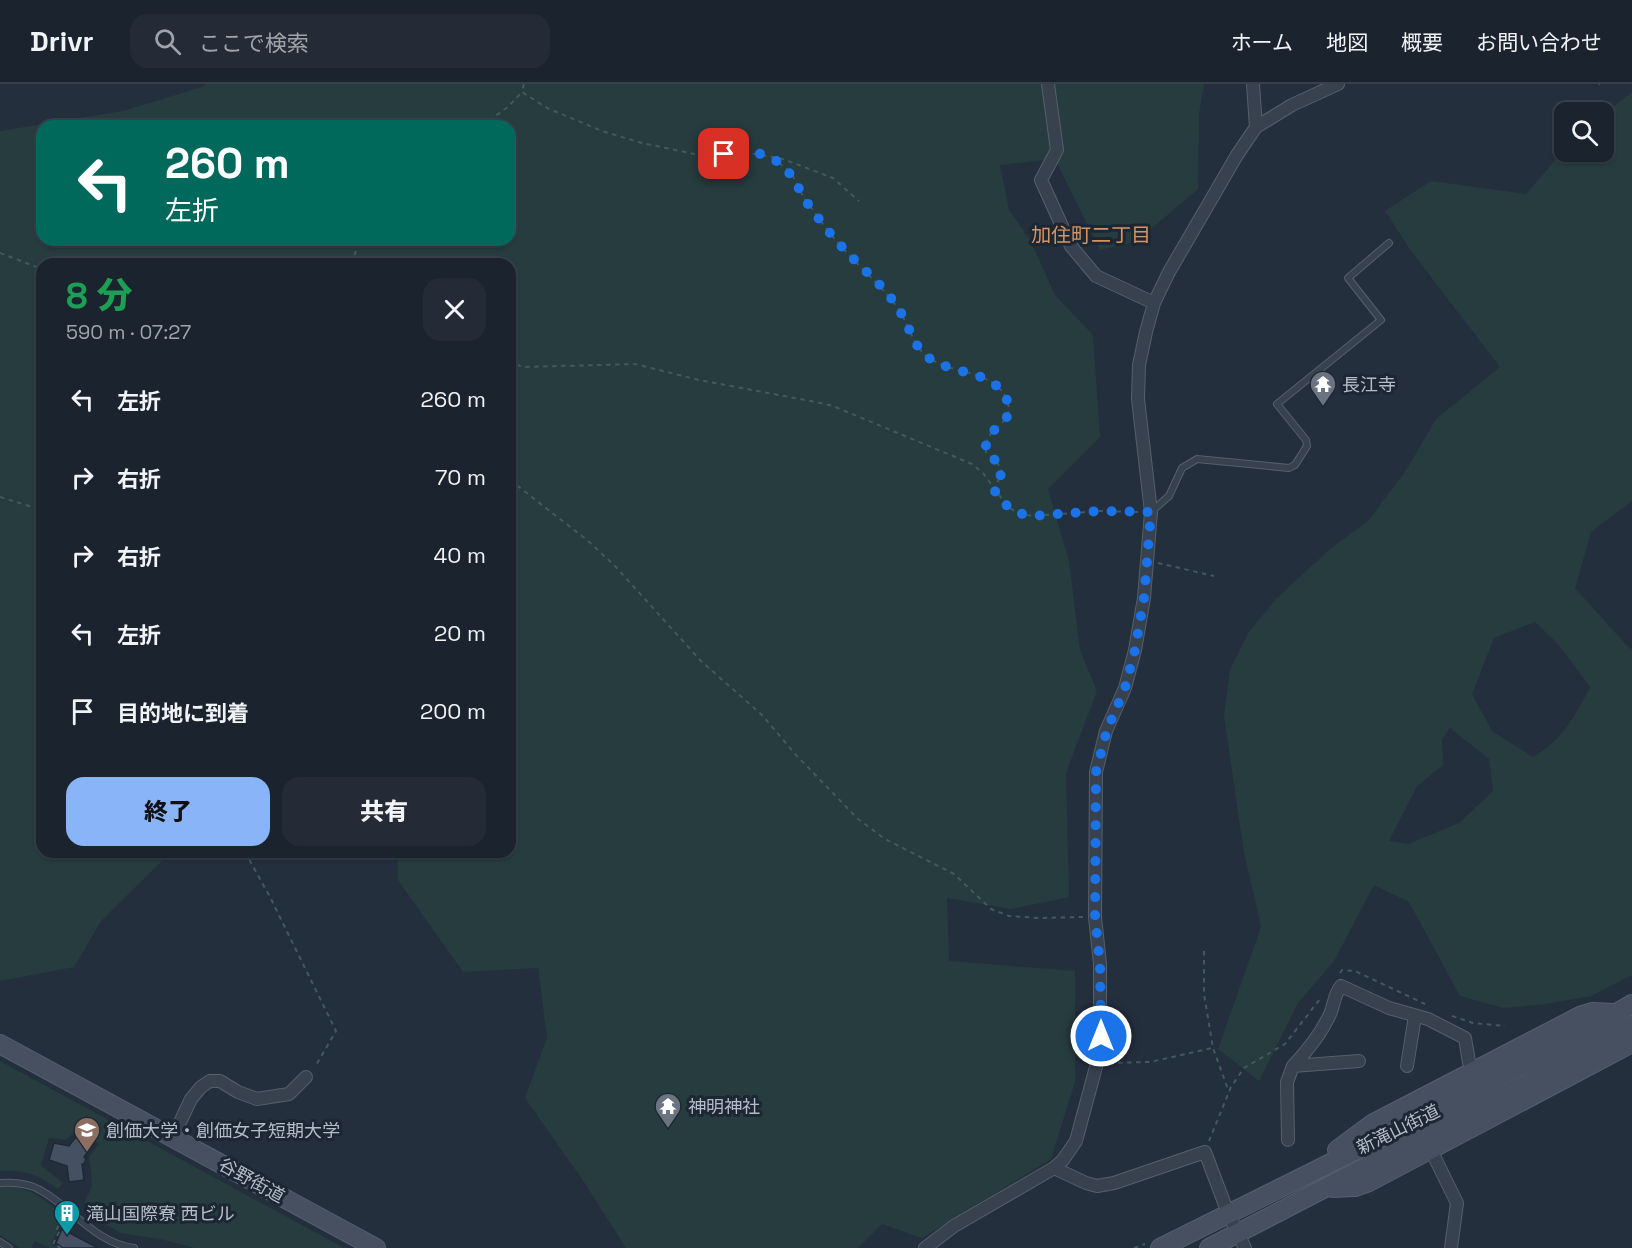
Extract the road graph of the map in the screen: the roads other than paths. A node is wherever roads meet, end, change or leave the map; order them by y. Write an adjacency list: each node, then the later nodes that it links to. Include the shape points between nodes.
1 (1048, 84): 6 (street, via 1057,150 1041,180 1071,246 1096,276)
2 (1253, 84): 4 (street)
3 (1338, 84): 4 (street, via 1292,105)
4 (1256, 128): 6 (street)
5 (1389, 243): 7 (lane, via 1348,279 1381,320 1276,404 1306,440 1307,446 1295,465 1289,468 1197,459 1182,468 1168,496)
6 (1154, 303): 7 (street, via 1139,365 1137,399)
7 (1151, 512): 22 (street, via 1135,650 1096,772 1095,917 1100,1052 1076,1141)
8 (1632, 1004): 9 (main road, 新滝山街道)
9 (1615, 1013): 17 (main road, via 1581,1015); 23 (main road, 新滝山街道, via 1443,1107)
10 (1415, 1016): 15 (street, via 1341,986 1322,1029); 16 (street); 17 (street, via 1466,1038)
11 (1632, 1025): 25 (main road, 新滝山街道)
12 (1632, 1043): 21 (main road)
13 (0, 1044): 19 (main road, 谷野街道)
14 (1359, 1061): 15 (street)
15 (1293, 1066): 20 (street, via 1287,1082)
16 (1407, 1066)
17 (1471, 1074): 23 (main road, via 1372,1124)
18 (306, 1077): 19 (street, via 289,1094 257,1098 220,1081 210,1081 191,1099)
19 (173, 1137): 31 (main road, 谷野街道)
20 (1288, 1140)
21 (1431, 1150): 25 (main road, via 1362,1185); 35 (street, via 1457,1203)
22 (1054, 1168): 26 (street, via 1097,1186 1205,1152); 32 (street, via 954,1226)
23 (1297, 1179): 26 (main road, 新滝山街道)
24 (0, 1183): 30 (lane, via 17,1182 40,1190 100,1236)
25 (1325, 1189): 27 (main road, 新滝山街道)
26 (1228, 1213): 27 (street); 33 (main road, 新滝山街道)
27 (1242, 1241): 34 (main road, 新滝山街道)
28 (0, 1242): 29 (lane)
29 (9, 1248)
30 (134, 1248)
31 (376, 1248)
32 (925, 1248)
33 (1160, 1248)
34 (1209, 1248)
35 (1451, 1248)

